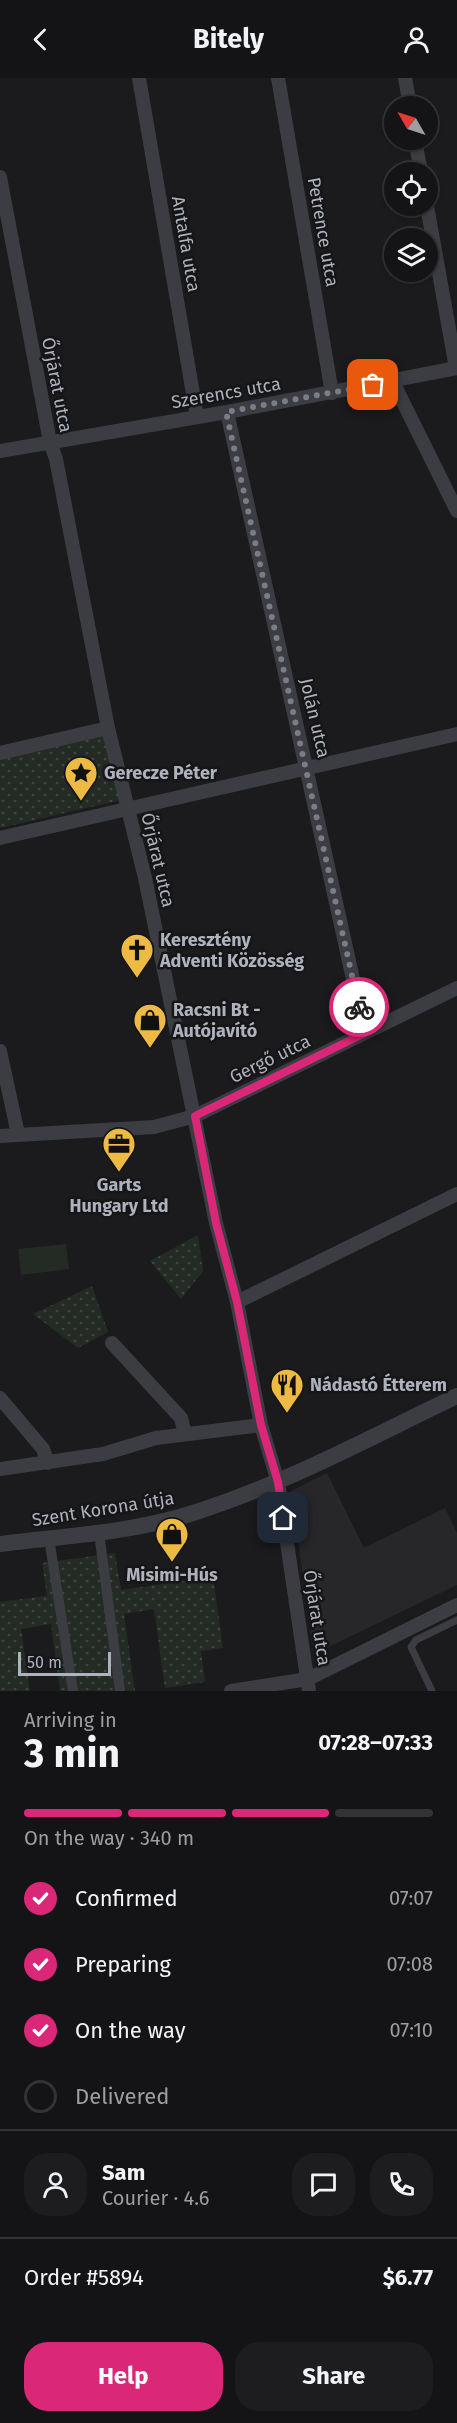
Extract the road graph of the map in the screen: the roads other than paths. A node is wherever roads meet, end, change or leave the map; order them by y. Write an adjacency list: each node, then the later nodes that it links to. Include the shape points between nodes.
1 (139, 78): 11 (street, Antalfa utca)
2 (278, 78): 9 (street, Petrence utca)
3 (405, 78): 4 (street)
4 (408, 96)
5 (0, 177): 12 (street, Őrjárat utca)
6 (429, 216): 7 (street)
7 (457, 368): 8 (street, Szerencs utca)
8 (393, 382): 9 (street, Szerencs utca); 14 (street)
9 (332, 393): 10 (street, Szerencs utca)
10 (226, 412): 11 (street, Szerencs utca); 18 (street, Jolán utca)
11 (197, 417): 12 (street, Szerencs utca)
12 (50, 442): 13 (street, Szerencs utca); 15 (street, Őrjárat utca)
13 (0, 451)
14 (457, 511)
15 (108, 728): 17 (street); 19 (street, Őrjárat utca)
16 (457, 734): 18 (street)
17 (0, 753)
18 (307, 767): 19 (street); 22 (street, Jolán utca)
19 (128, 808): 20 (street); 24 (street, Őrjárat utca)
20 (0, 838)
21 (457, 988): 22 (street, Gergő utca)
22 (365, 1033): 24 (street, Gergő utca)
23 (0, 1051): 25 (street)
24 (195, 1116): 25 (street, Gergő utca, via 154,1127); 28 (street, Őrjárat utca, via 216,1223)
25 (18, 1134): 26 (street, Gergő utca)
26 (0, 1136)
27 (457, 1194): 28 (street)
28 (237, 1302): 32 (street, Őrjárat utca)
29 (112, 1343): 33 (street, via 181,1418)
30 (457, 1395): 36 (street, Szent Korona útja)
31 (0, 1398): 34 (street, via 43,1449)
32 (261, 1425): 33 (street); 36 (street, Őrjárat utca)
33 (185, 1434): 34 (street)
34 (48, 1463): 35 (street)
35 (0, 1469)
36 (278, 1482): 37 (street, Szent Korona útja, via 188,1515); 42 (street, Őrjárat utca)
37 (99, 1533): 38 (street, Szent Korona útja); 44 (street)
38 (49, 1538): 39 (street, Szent Korona útja); 43 (street)
39 (0, 1544)
40 (457, 1605): 42 (street)
41 (457, 1620): 46 (lane, via 416,1640 411,1647)
42 (309, 1685): 45 (street)
43 (74, 1691)
44 (120, 1691)
45 (231, 1691)
46 (432, 1691)

